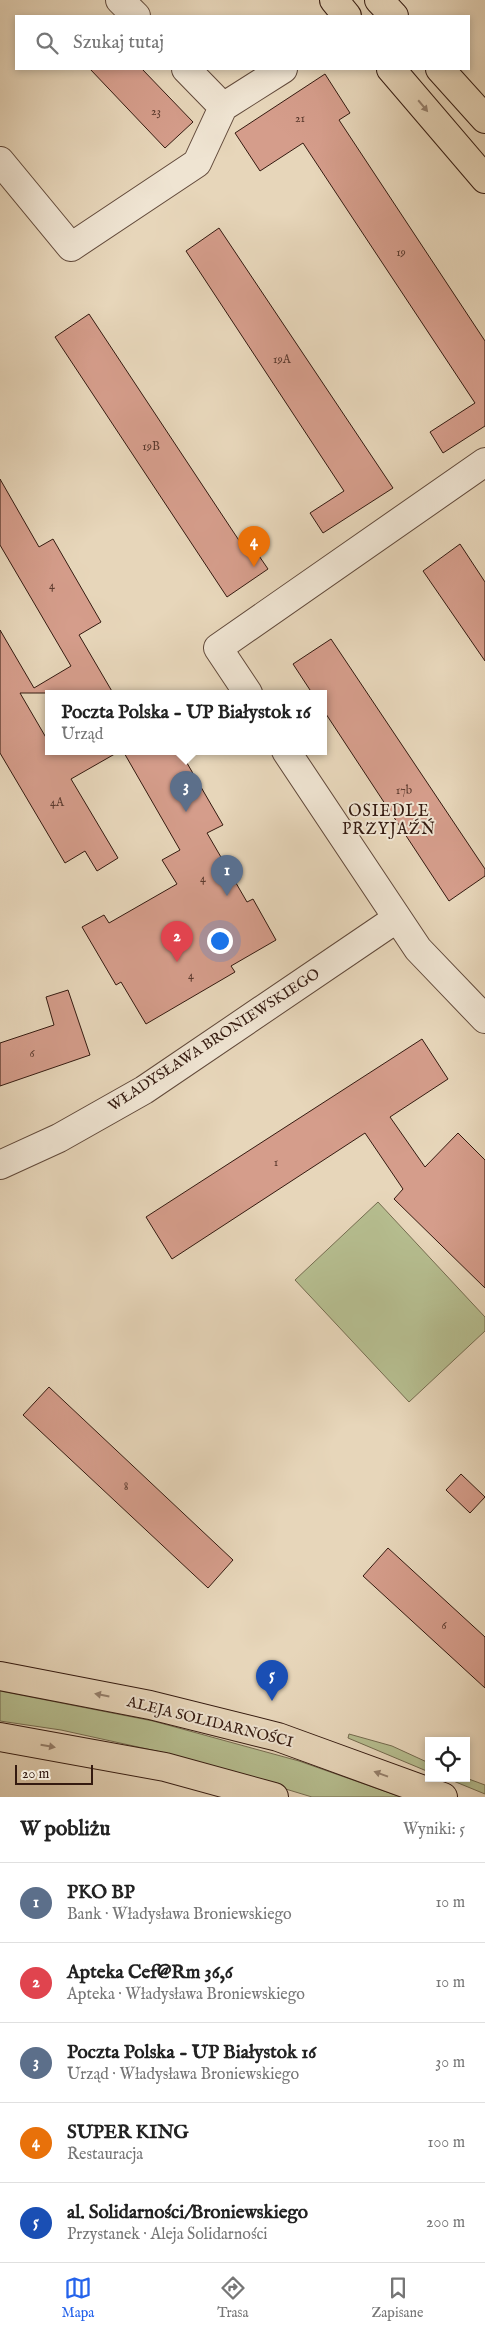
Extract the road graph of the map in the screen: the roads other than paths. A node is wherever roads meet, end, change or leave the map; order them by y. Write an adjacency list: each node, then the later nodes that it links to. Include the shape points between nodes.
1 (120, 0): 4 (street)
2 (334, 0): 5 (main road)
3 (379, 0): 6 (main road)
4 (135, 15)
5 (346, 15)
6 (393, 15)
7 (187, 70): 11 (street)
8 (281, 70): 11 (street)
9 (392, 70): 14 (main road, one-way to 14)
10 (441, 70): 12 (main road)
11 (223, 107): 13 (street, via 197,163 71,247)
12 (485, 119)
13 (0, 161)
14 (485, 179)
15 (485, 462): 16 (street, via 218,648)
16 (246, 690)
17 (289, 755): 18 (street)
18 (396, 919): 19 (street, via 418,949); 20 (street, WŁADYSŁAWA BRONIEWSKIEGO, via 144,1090 59,1138)
19 (485, 1019)
20 (0, 1165)
21 (0, 1676): 24 (main road, ALEJA SOLIDARNOŚCI, one-way to 21, via 278,1737 150,1705)
22 (0, 1737): 23 (main road, one-way to 23, via 165,1767)
23 (274, 1797)
24 (443, 1797)

